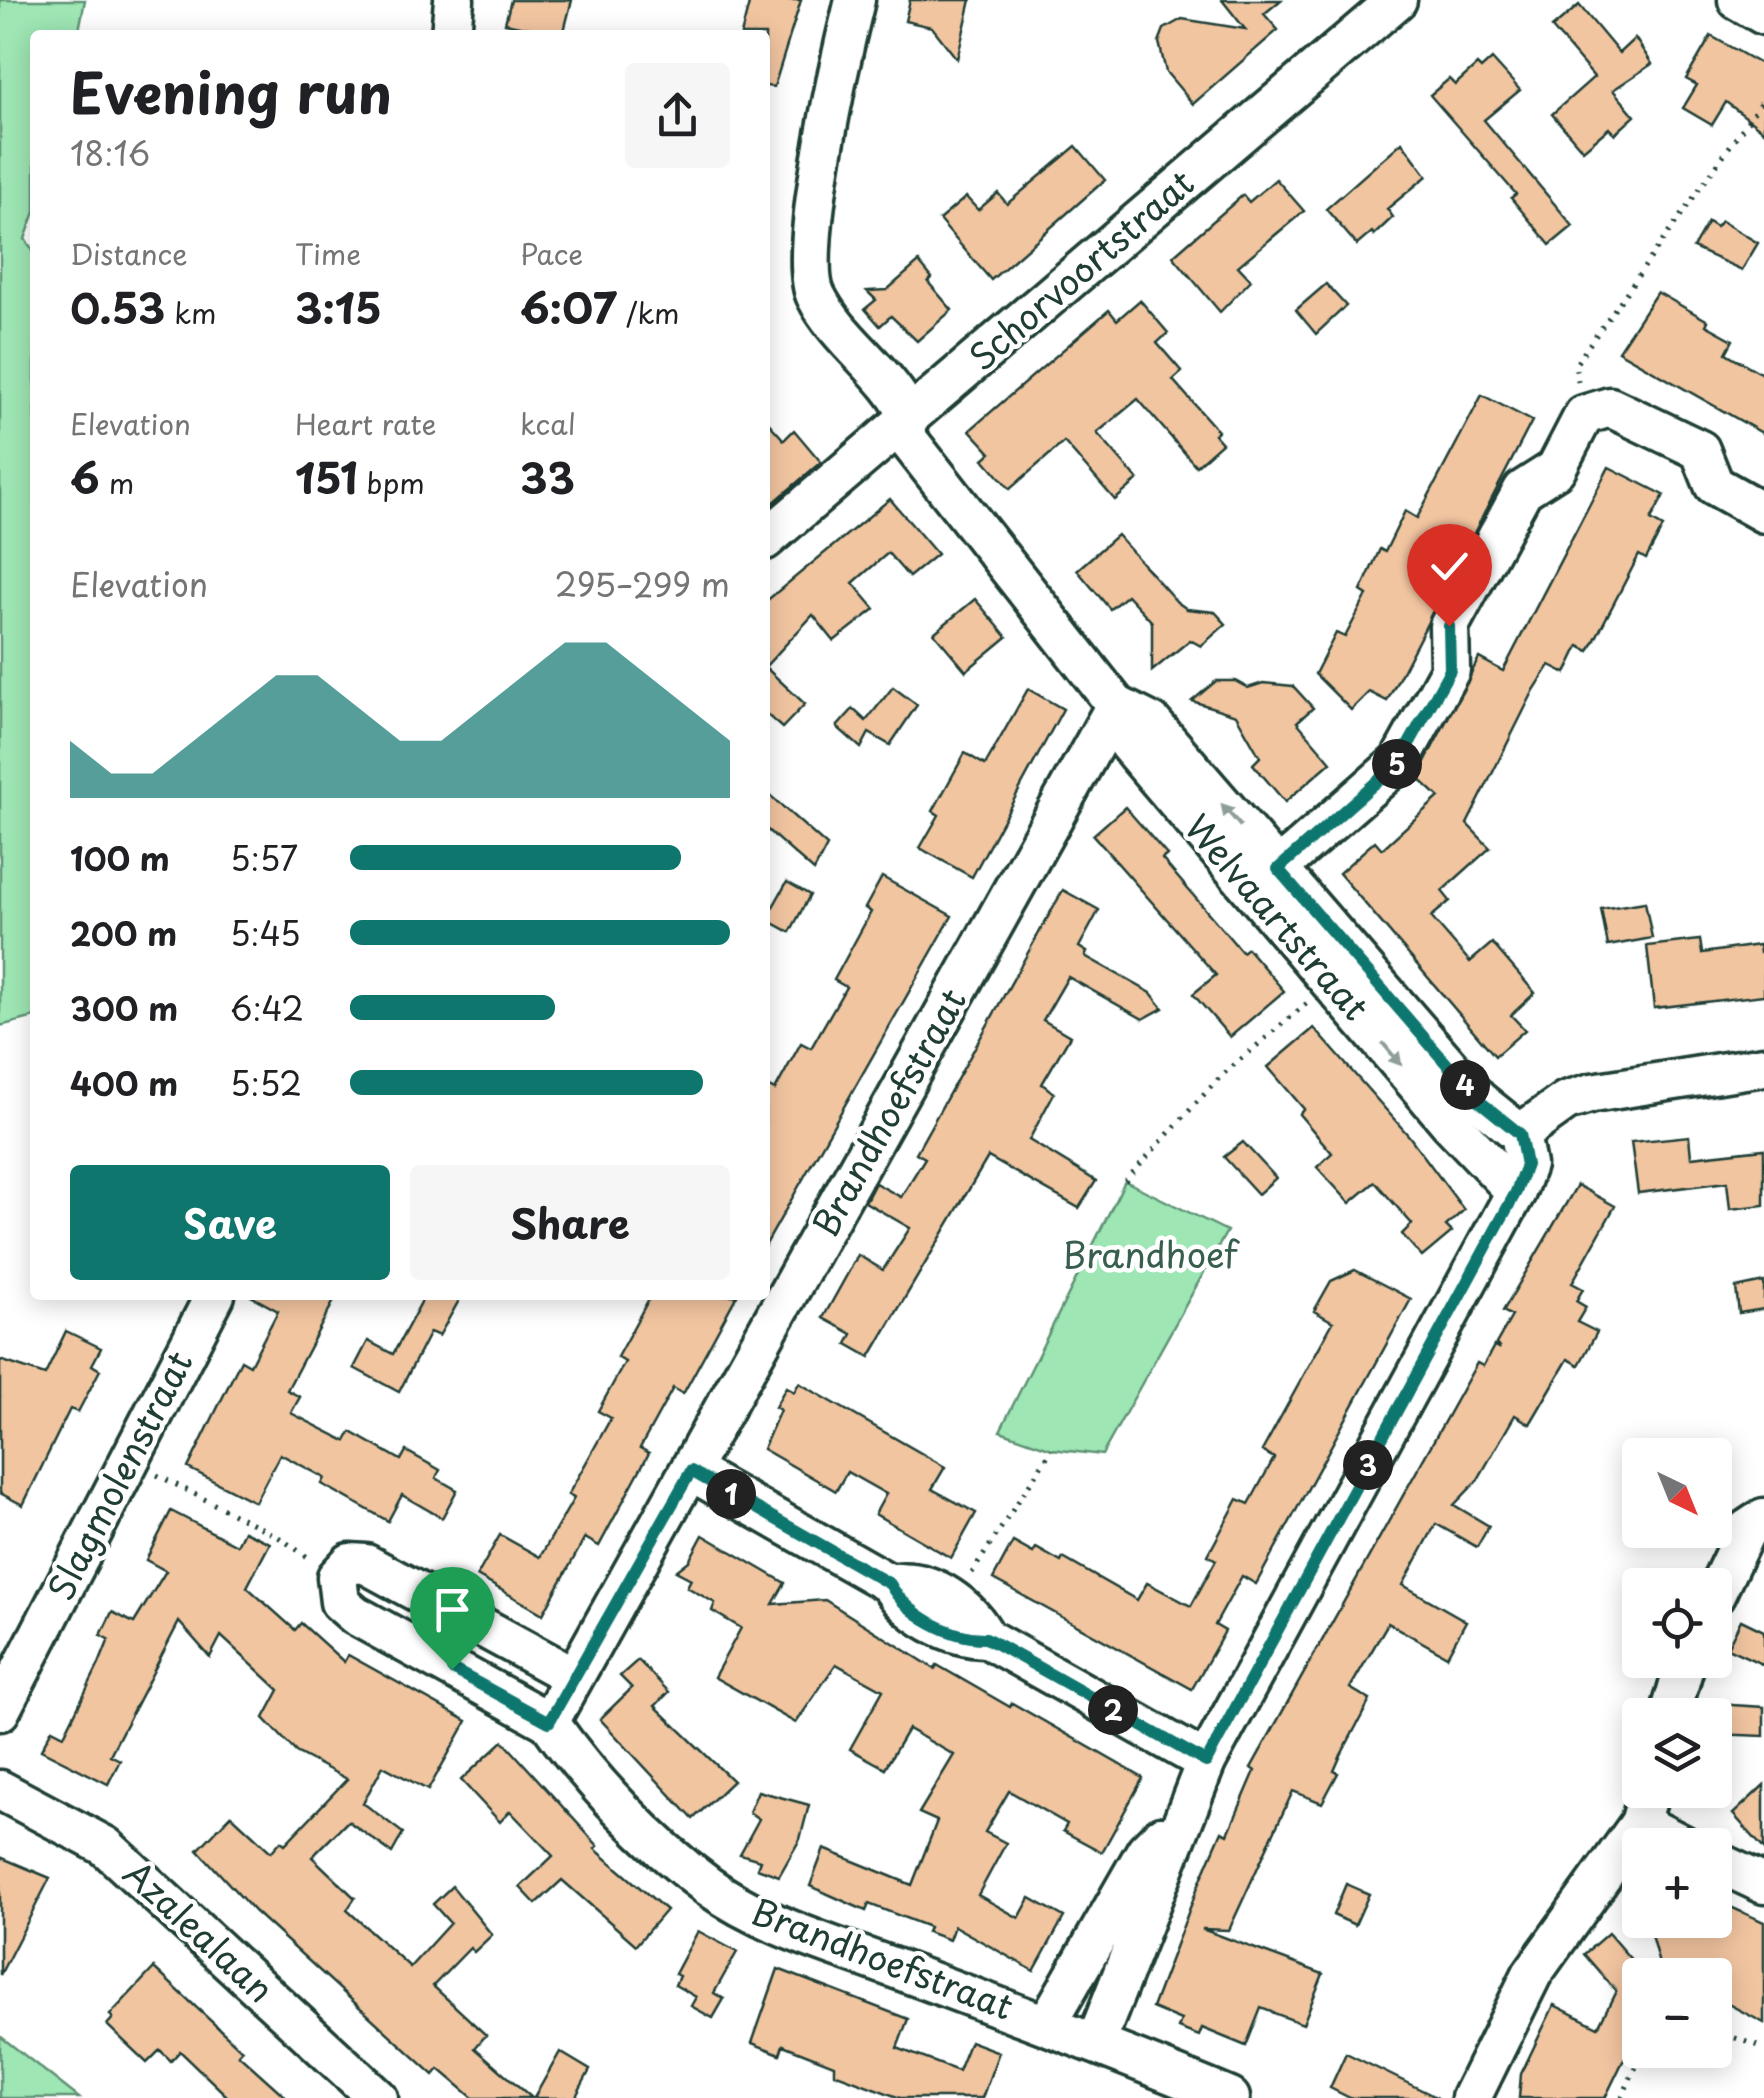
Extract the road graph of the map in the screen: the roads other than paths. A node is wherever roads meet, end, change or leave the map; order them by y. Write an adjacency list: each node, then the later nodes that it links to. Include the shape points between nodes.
1 (454, 0): 6 (street)
2 (855, 0): 7 (street, Welvaartstraat, via 826,124 810,274 823,309 901,400)
3 (1397, 0): 7 (street, Schorvoortstraat)
4 (1738, 0): 5 (street)
5 (1764, 15)
6 (451, 30)
7 (904, 422): 9 (street, Schorvoortstraat); 10 (street, Welvaartstraat)
8 (1764, 512): 11 (street, via 1714,485 1700,450 1610,407 1584,415 1556,469 1523,490 1449,626 1450,670 1399,762)
9 (770, 536)
10 (1116, 706): 11 (street, Welvaartstraat, via 1152,723); 17 (street, Brandhoefstraat)
11 (1265, 881): 13 (street, Welvaartstraat); 13 (street, Welvaartstraat, one-way to 13, via 1332,982)
12 (1764, 1066): 14 (street, via 1592,1093 1566,1102)
13 (1464, 1112): 14 (street); 15 (street, Welvaartstraat)
14 (1520, 1134): 15 (street, Brandhoefstraat, via 1526,1165)
15 (1516, 1192): 25 (street, Brandhoefstraat)
16 (213, 1300): 23 (street, Slagmolenstraat)
17 (691, 1471): 20 (street); 22 (street, Brandhoefstraat)
18 (1764, 1518): 19 (street, via 1746,1530)
19 (1728, 1568)
20 (890, 1584): 21 (street, via 900,1602 963,1638); 21 (street, via 910,1582 954,1601 973,1614)
21 (986, 1638): 25 (street)
22 (574, 1676): 24 (street, Brandhoefstraat); 24 (street, Brandhoefstraat, via 366,1564 350,1563 336,1576 340,1602 355,1615)
23 (0, 1711)
24 (549, 1722): 33 (street, Brandhoefstraat, via 668,1854 710,1887 767,1920)
25 (1206, 1762): 29 (street, Brandhoefstraat)
26 (0, 1790): 35 (street, Azalealaan, via 105,1846)
27 (1644, 1808): 37 (street, via 1532,1974)
28 (1647, 1808): 30 (street)
29 (1181, 1817): 33 (street, Brandhoefstraat, via 1146,1852); 34 (street, Brandhoefstraat)
30 (1666, 1828)
31 (1732, 1868): 32 (street)
32 (1764, 1884)
33 (1047, 2024): 34 (street, Brandhoefstraat)
34 (1096, 2042): 36 (street, Brandhoefstraat)
35 (378, 2098)
36 (1230, 2098)
37 (1472, 2098)

